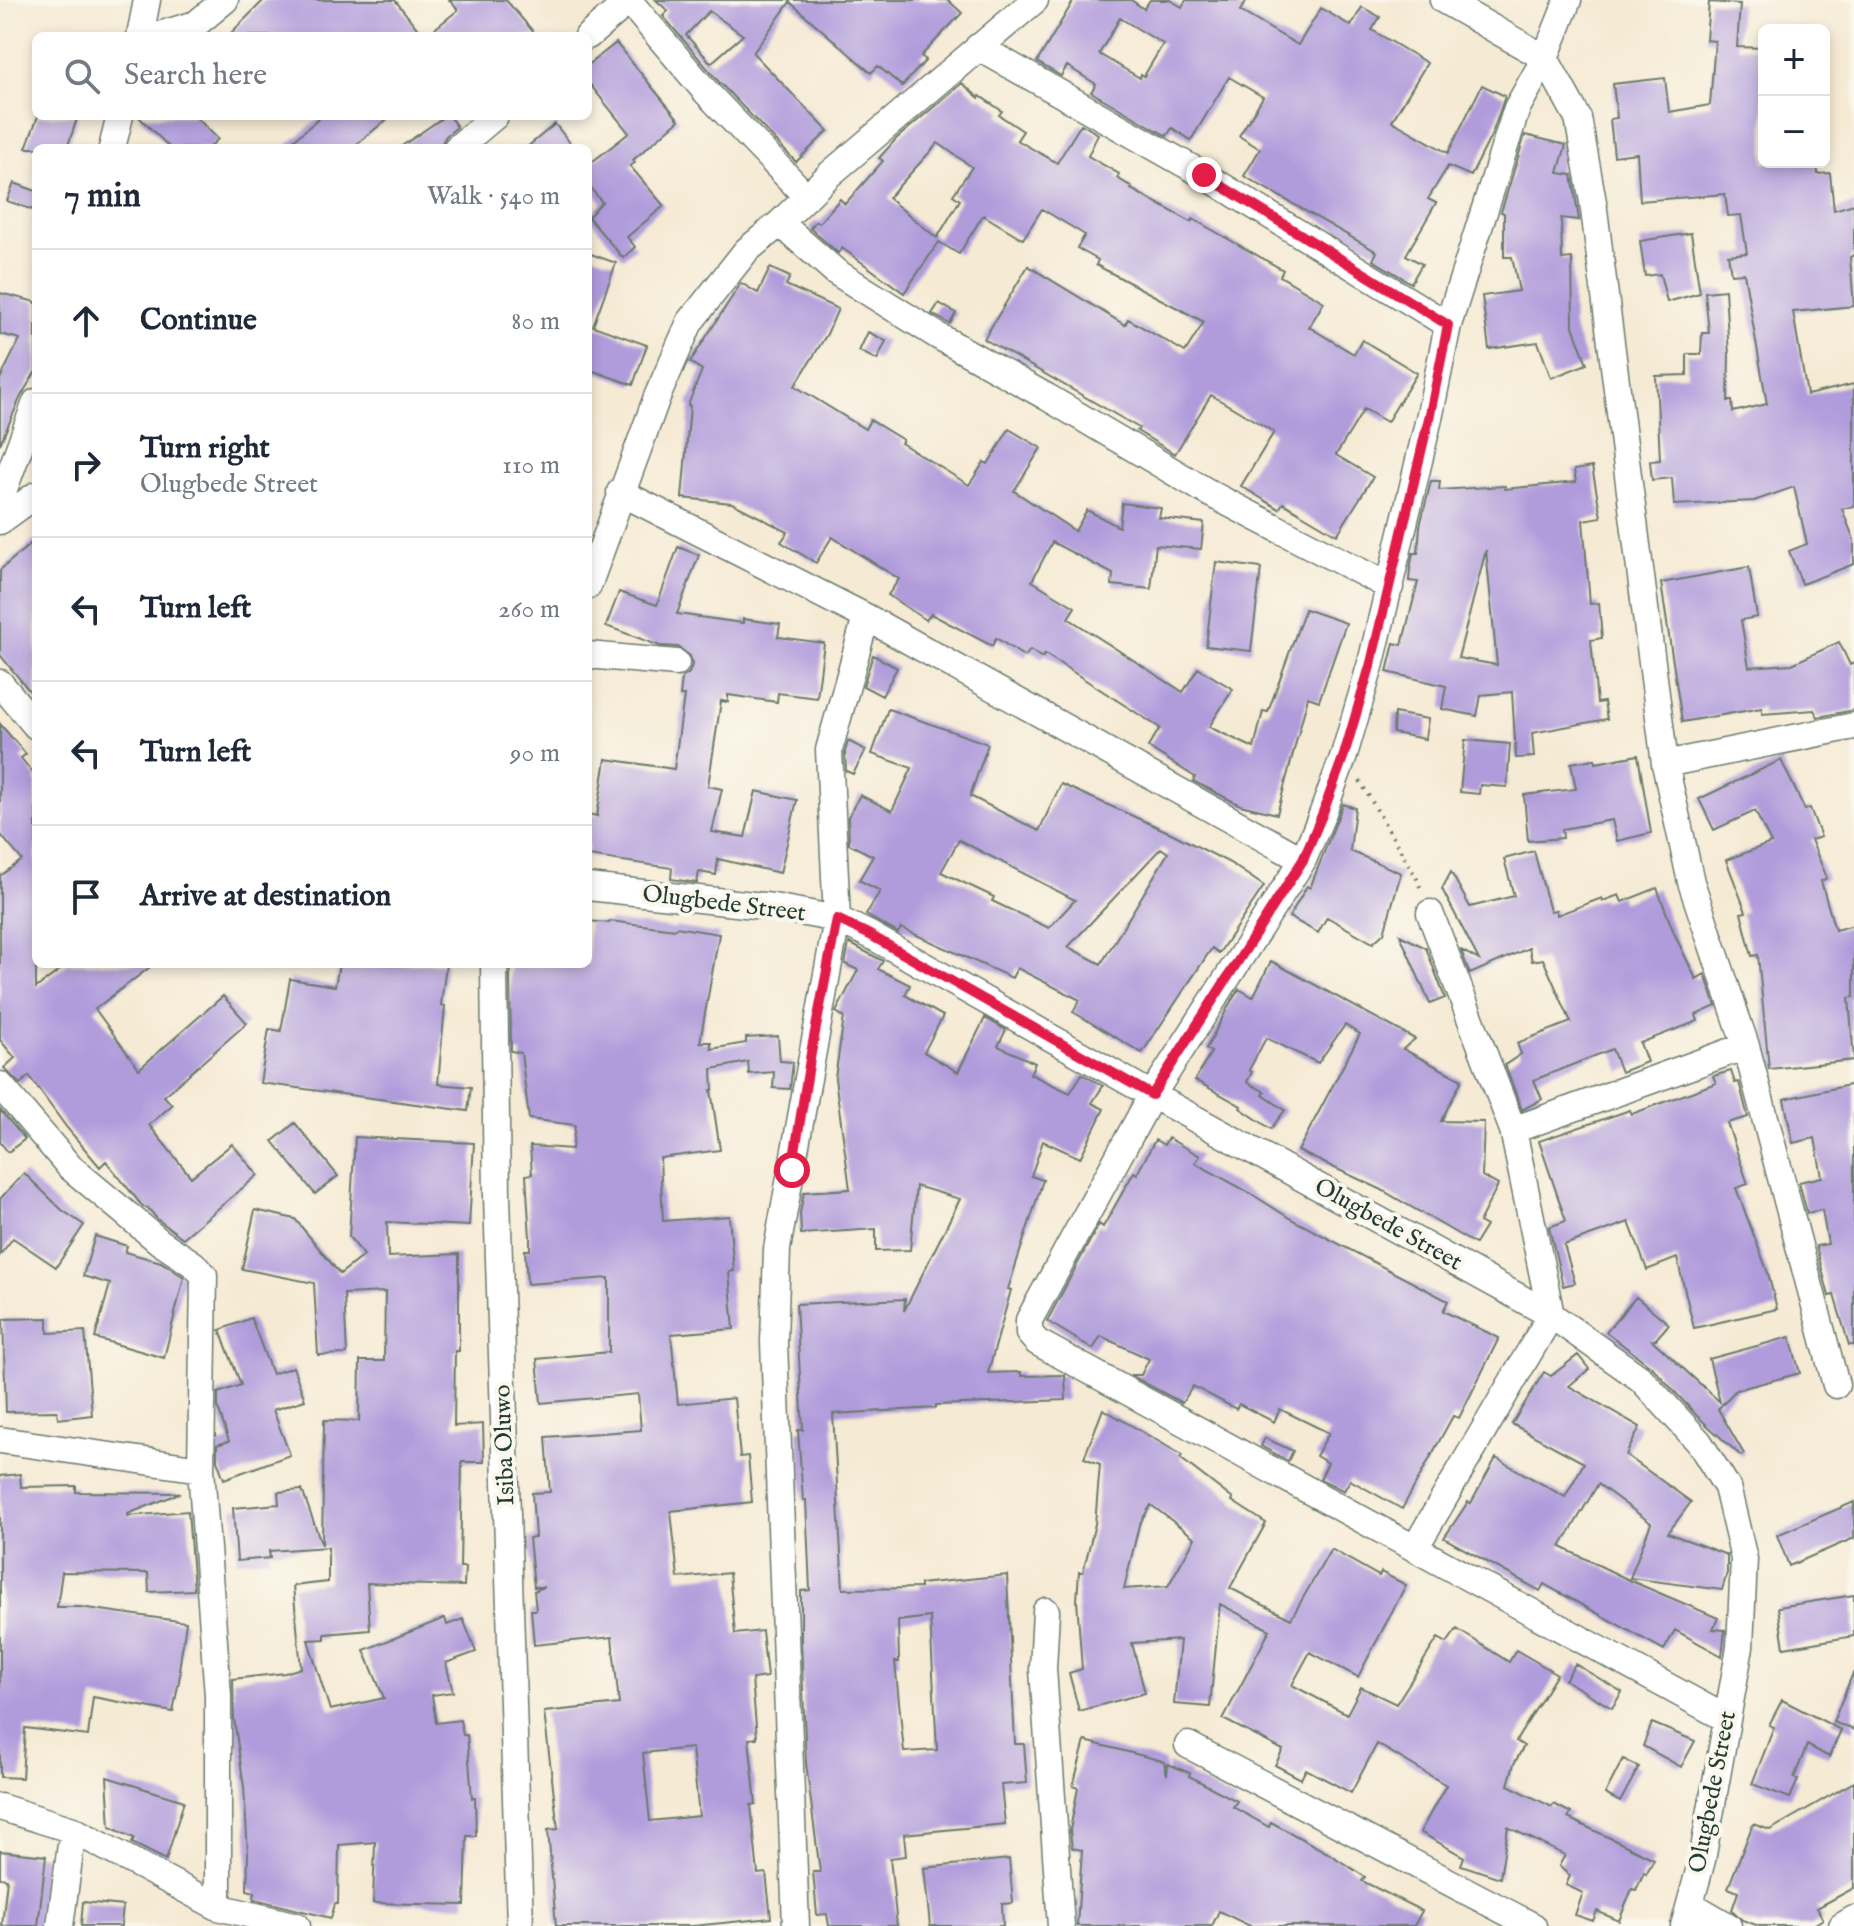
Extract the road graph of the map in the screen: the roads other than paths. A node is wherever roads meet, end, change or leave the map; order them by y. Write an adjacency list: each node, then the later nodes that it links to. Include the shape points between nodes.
1 (147, 0): 7 (street)
2 (225, 0): 8 (street, via 196,24)
3 (629, 0): 9 (street); 16 (street, via 707,93)
4 (1035, 0): 10 (street)
5 (1443, 0): 11 (street)
6 (1568, 0): 11 (street)
7 (141, 32)
8 (169, 32)
9 (592, 32)
10 (978, 47): 16 (street); 18 (street, via 1204,175)
11 (1545, 58): 18 (street, via 1517,108); 32 (street, via 1578,118 1593,202)
12 (119, 120): 14 (street)
13 (490, 120): 15 (street)
14 (113, 144)
15 (462, 144)
16 (806, 196): 17 (street)
17 (780, 223): 20 (street, via 746,251 690,322); 25 (street, via 836,272 938,336 1211,494)
18 (1448, 325): 25 (street)
19 (32, 413): 22 (street)
20 (620, 492): 24 (street); 26 (street)
21 (32, 498): 23 (street)
22 (0, 500)
23 (0, 521)
24 (592, 574)
25 (1390, 587): 33 (street, via 1344,755)
26 (866, 617): 33 (street); 36 (street, via 829,750)
27 (592, 655): 28 (street)
28 (676, 663)
29 (0, 683): 30 (street)
30 (32, 721)
31 (1854, 726): 32 (street)
32 (1665, 764): 38 (street, via 1691,882)
33 (1303, 860): 40 (street)
34 (592, 887): 36 (street, Olugbede Street)
35 (1430, 913): 41 (street)
36 (837, 919): 40 (street, Olugbede Street); 58 (street, via 777,1249 774,1342)
37 (494, 968): 57 (street, Isiba Oluwo)
38 (1746, 1046): 41 (street); 43 (street)
39 (0, 1085): 45 (street, via 70,1167 204,1275)
40 (1152, 1095): 42 (street, Olugbede Street); 46 (street, via 1029,1320 1029,1333)
41 (1513, 1130): 42 (street)
42 (1551, 1315): 46 (street); 48 (street, Olugbede Street, via 1641,1379 1699,1442 1727,1487 1744,1559 1740,1647)
43 (1836, 1385)
44 (0, 1440): 45 (street)
45 (201, 1469): 52 (street, via 218,1695)
46 (1415, 1548): 48 (street)
47 (1046, 1611): 59 (street, via 1043,1669)
48 (1727, 1719): 53 (street, Olugbede Street)
49 (1188, 1745): 60 (street)
50 (0, 1807): 51 (street)
51 (73, 1830): 52 (street); 55 (street)
52 (218, 1907): 56 (street)
53 (1687, 1915): 61 (street)
54 (1854, 1919): 62 (street)
55 (60, 1926)
56 (297, 1926)
57 (520, 1926)
58 (796, 1926)
59 (1061, 1926)
60 (1533, 1926)
61 (1728, 1926)
62 (1842, 1926)

